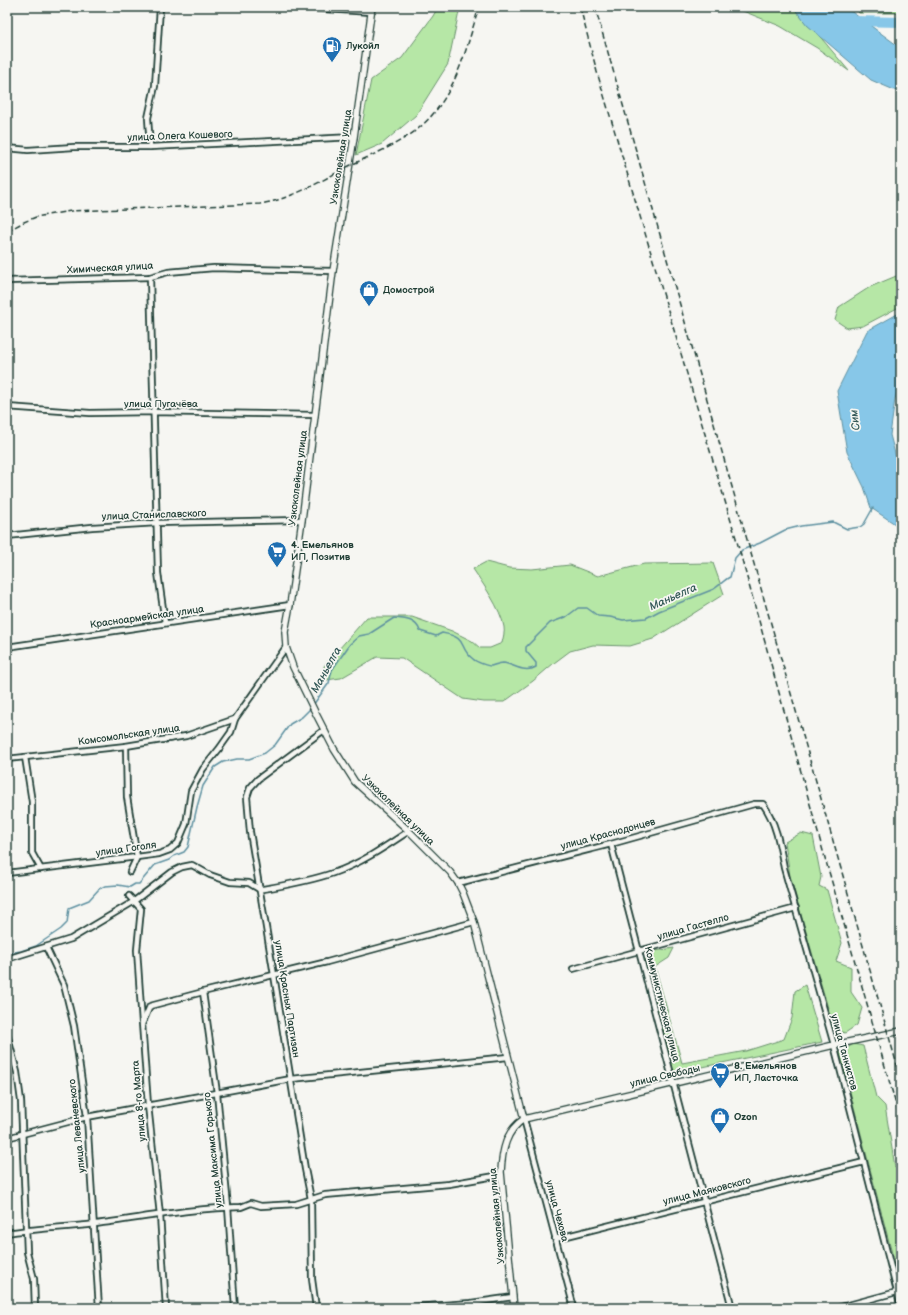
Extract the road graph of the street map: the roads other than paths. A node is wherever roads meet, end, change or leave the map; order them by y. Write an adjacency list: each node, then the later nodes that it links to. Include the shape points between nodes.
1 (160, 7): 5 (street, via 155,86 148,118)
2 (294, 7): 3 (street)
3 (371, 10): 4 (street, Узкоколейная улица)
4 (354, 137): 5 (street, улица Олега Кошевого); 7 (street, Узкоколейная улица)
5 (150, 147): 6 (street, улица Олега Кошевого, via 28,150)
6 (7, 148)
7 (333, 271): 8 (street, Химическая улица, via 214,268 168,272); 12 (street, Узкоколейная улица)
8 (150, 277): 9 (street, Химическая улица); 11 (street)
9 (7, 280)
10 (7, 407): 11 (street, улица Пугачёва, via 84,412)
11 (153, 412): 12 (street, улица Пугачёва); 14 (street)
12 (315, 415): 13 (street, Узкоколейная улица)
13 (302, 520): 14 (street, улица Станиславского); 16 (street, Узкоколейная улица)
14 (157, 523): 15 (street, улица Станиславского); 17 (street, via 158,573)
15 (7, 536)
16 (290, 605): 17 (street, Красноармейская улица); 19 (street, Узкоколейная улица, via 285,632)
17 (165, 623): 18 (street, Красноармейская улица)
18 (7, 647)
19 (286, 647): 20 (street); 21 (street, Узкоколейная улица)
20 (235, 719): 22 (street, Комсомольская улица, via 186,736); 28 (street, улица Гоголя, via 230,732 203,769 191,791 186,824 178,843 170,850 159,854)
21 (324, 730): 26 (street, Узкоколейная улица, via 355,782); 33 (street, улица Красных Партизан, via 258,778 250,788 247,807)
22 (126, 746): 23 (street, Комсомольская улица); 28 (street, via 127,797)
23 (25, 757): 24 (street, Комсомольская улица); 29 (street, via 32,802 32,853)
24 (7, 759)
25 (763, 804): 27 (street, улица Краснодонцев, via 754,804); 36 (street, улица Танкистов, via 775,829)
26 (409, 831): 32 (street, Узкоколейная улица); 33 (street, via 376,853 334,873 303,882)
27 (611, 844): 32 (street, улица Краснодонцев); 39 (street, Коммунистическая улица)
28 (137, 857): 29 (street, улица Гоголя); 30 (street)
29 (41, 869): 31 (street, улица Гоголя)
30 (130, 872)
31 (7, 873)
32 (458, 882): 37 (street, Узкоколейная улица)
33 (259, 889): 35 (street, via 249,883 230,882 210,875 192,865 182,866); 42 (street, улица Красных Партизан)
34 (129, 896): 35 (street, улица 8-го Марта)
35 (133, 902): 38 (street, via 71,939); 44 (street, улица 8-го Марта, via 141,909 138,950)
36 (796, 908): 39 (street, улица Гастелло); 47 (street, улица Танкистов)
37 (474, 922): 42 (street); 48 (street, Узкоколейная улица)
38 (46, 947): 40 (street); 53 (street, улица Леваневского, via 64,984 74,1026)
39 (639, 951): 41 (street, улица Гастелло); 50 (street, Коммунистическая улица)
40 (7, 959)
41 (572, 969)
42 (274, 975): 43 (street); 49 (street, улица Красных Партизан)
43 (203, 992): 44 (street, via 150,1006); 51 (street, улица Максима Горького)
44 (142, 1023): 52 (street, улица 8-го Марта)
45 (901, 1031): 47 (street, улица Свободы)
46 (7, 1034): 55 (street, via 17,1072)
47 (834, 1045): 50 (street, улица Свободы); 57 (street, улица Танкистов)
48 (508, 1057): 49 (street); 54 (street, Узкоколейная улица)
49 (291, 1079): 51 (street); 59 (street, улица Красных Партизан)
50 (673, 1084): 54 (street, улица Свободы); 60 (street, Коммунистическая улица)
51 (216, 1093): 52 (street); 61 (street, улица Максима Горького)
52 (148, 1105): 53 (street); 62 (street, улица 8-го Марта)
53 (86, 1117): 55 (street); 63 (street, улица Леваневского)
54 (524, 1119): 58 (street, Узкоколейная улица, via 512,1129 505,1142); 66 (street, улица Чехова)
55 (22, 1134): 56 (street); 64 (street)
56 (7, 1138)
57 (864, 1162): 60 (street, улица Маяковского); 67 (street, улица Танкистов)
58 (501, 1175): 59 (street, via 449,1184 325,1195); 68 (street, Узкоколейная улица)
59 (311, 1199): 61 (street, via 296,1204); 74 (street, улица Красных Партизан, via 312,1279)
60 (704, 1201): 66 (street, улица Маяковского); 78 (street, Коммунистическая улица)
61 (228, 1207): 62 (street); 73 (street, улица Максима Горького)
62 (160, 1215): 63 (street); 72 (street, улица 8-го Марта)
63 (94, 1224): 64 (street); 71 (street, улица Леваневского)
64 (27, 1230): 65 (street); 70 (street, via 27,1252 34,1279)
65 (7, 1234)
66 (555, 1239): 77 (street, улица Чехова)
67 (897, 1292): 69 (street, улица Танкистов); 79 (street)
68 (513, 1297): 75 (street); 76 (street, Узкоколейная улица)
69 (901, 1307)
70 (35, 1308)
71 (100, 1308)
72 (166, 1308)
73 (235, 1308)
74 (316, 1308)
75 (400, 1308)
76 (514, 1308)
77 (574, 1308)
78 (732, 1308)
79 (837, 1308)

